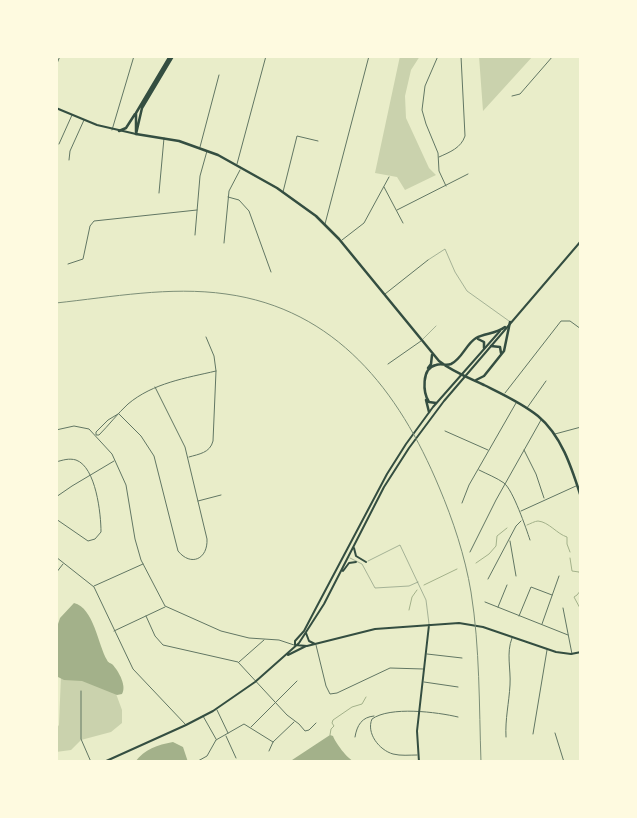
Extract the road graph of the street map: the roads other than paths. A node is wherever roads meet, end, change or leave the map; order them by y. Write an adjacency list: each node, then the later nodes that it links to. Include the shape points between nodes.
1 (60, 56): 9 (street)
2 (134, 56): 16 (street)
3 (171, 56): 13 (highway); 18 (highway, via 142,108)
4 (266, 56): 26 (street)
5 (369, 56): 38 (street)
6 (438, 56): 24 (street, via 425,86 422,105)
7 (461, 56): 24 (street, via 464,139 458,147)
8 (553, 56): 11 (street, via 520,94)
9 (56, 66)
10 (219, 75): 22 (street)
11 (512, 96)
12 (56, 108): 14 (main road)
13 (136, 113): 17 (highway, via 126,128); 18 (highway)
14 (72, 114): 15 (main road); 21 (street)
15 (84, 120): 16 (main road); 25 (street)
16 (112, 130): 17 (main road)
17 (119, 131): 18 (main road)
18 (136, 134): 19 (highway)
19 (164, 137): 22 (highway); 33 (street)
20 (318, 141): 32 (street, via 297,136)
21 (59, 144)
22 (200, 148): 23 (highway)
23 (207, 151): 26 (highway); 35 (street, via 200,176)
24 (439, 157): 31 (street, via 440,174)
25 (69, 160)
26 (236, 164): 27 (highway)
27 (242, 167): 32 (highway); 34 (street)
28 (468, 174): 31 (street)
29 (389, 177): 30 (street)
30 (384, 186): 36 (street); 40 (street, via 364,223)
31 (446, 186): 36 (street)
32 (282, 192): 38 (highway)
33 (159, 194)
34 (228, 197): 42 (street); 45 (street, via 236,198 250,211)
35 (197, 210): 39 (street); 44 (street, via 94,221 83,259)
36 (397, 210): 37 (street)
37 (403, 223)
38 (325, 224): 40 (highway)
39 (195, 235)
40 (341, 241): 46 (highway)
41 (581, 241): 47 (main road)
42 (224, 243)
43 (428, 260): 46 (street); 47 (lane, via 445,249 467,291)
44 (68, 264)
45 (270, 272)
46 (385, 295): 53 (highway)
47 (510, 322): 49 (main road); 54 (main road); 57 (highway, via 505,348)
48 (436, 326): 53 (lane)
49 (505, 327): 51 (highway)
50 (581, 329): 67 (street, via 570,321 560,322)
51 (501, 330): 55 (main road); 59 (highway, via 476,338 455,361)
52 (206, 337): 61 (street)
53 (422, 340): 56 (highway); 58 (street)
54 (491, 346): 57 (highway, via 500,347); 99 (main road, via 409,448 384,487)
55 (484, 348): 60 (highway, via 482,340 474,341 455,363); 69 (main road)
56 (432, 353): 59 (highway); 71 (highway, via 423,384)
57 (500, 356): 62 (highway)
58 (388, 364)
59 (444, 364): 60 (highway); 69 (highway, via 431,367 425,379 427,398)
60 (454, 370): 63 (highway)
61 (216, 371): 66 (street); 81 (street, via 212,446 204,453)
62 (484, 376): 63 (highway); 65 (highway)
63 (473, 380): 65 (highway)
64 (546, 381): 70 (street)
65 (484, 385): 67 (highway)
66 (155, 387): 72 (street); 81 (street)
67 (504, 395): 68 (highway)
68 (516, 402): 70 (highway); 80 (street)
69 (436, 404): 71 (main road)
70 (526, 408): 73 (highway)
71 (429, 412): 101 (main road, via 393,463)
72 (119, 414): 78 (street); 78 (street, via 104,423); 92 (street, via 152,452 177,549 190,560 202,556 207,544)
73 (542, 420): 77 (highway); 79 (street)
74 (581, 427): 77 (street)
75 (56, 430): 78 (street, via 80,427)
76 (445, 431): 80 (street)
77 (554, 434): 87 (highway)
78 (96, 435): 82 (street)
79 (524, 450): 86 (street); 91 (street)
80 (489, 451): 84 (street)
81 (187, 457): 92 (street)
82 (115, 461): 85 (street); 107 (street, via 126,485 135,539)
83 (56, 462): 85 (street, via 78,461)
84 (479, 470): 86 (street); 93 (street)
85 (89, 476): 89 (street); 95 (street, via 98,497 100,534 88,541)
86 (505, 484): 94 (street); 100 (street)
87 (577, 485): 90 (highway); 91 (street)
88 (221, 495): 92 (street)
89 (56, 497)
90 (581, 498)
91 (544, 499): 94 (street)
92 (198, 501)
93 (462, 503)
94 (521, 511): 96 (street)
95 (56, 519)
96 (522, 520): 97 (street); 98 (street)
97 (509, 540): 110 (street); 112 (street)
98 (530, 540)
99 (354, 546): 103 (main road); 105 (main road, via 356,556)
100 (470, 552)
101 (344, 555): 103 (lane); 132 (main road)
102 (56, 557): 106 (street)
103 (348, 558): 104 (lane); 113 (main road)
104 (356, 562): 108 (lane); 113 (main road, via 346,566)
105 (366, 562): 108 (lane); 114 (lane, via 400,545)
106 (63, 563): 109 (street); 116 (street)
107 (143, 564): 116 (street); 119 (street)
108 (362, 564): 114 (lane, via 375,588 409,586)
109 (56, 573)
110 (516, 576)
111 (558, 576): 117 (street)
112 (488, 578)
113 (336, 581): 127 (main road)
114 (418, 582): 125 (lane, via 426,600)
115 (507, 585): 120 (street)
116 (94, 587): 126 (street)
117 (552, 596): 123 (street, via 531,587); 124 (street)
118 (484, 602): 120 (street)
119 (166, 607): 122 (street); 130 (street, via 221,631)
120 (498, 608): 123 (street)
121 (564, 608): 128 (street)
122 (146, 616): 126 (street); 140 (street, via 155,636 165,646)
123 (519, 616): 124 (street)
124 (542, 624): 128 (street)
125 (429, 625): 129 (main road, via 470,624); 131 (main road, via 371,630); 136 (main road)
126 (114, 631): 155 (street, via 134,672)
127 (306, 632): 131 (main road, via 309,641); 132 (main road)
128 (568, 635): 137 (street)
129 (512, 637): 134 (main road); 161 (street)
130 (265, 639): 132 (street); 140 (street)
131 (315, 644): 133 (main road); 141 (street, via 330,694 390,668)
132 (295, 645): 133 (main road); 138 (main road)
133 (307, 646): 138 (main road)
134 (548, 649): 137 (main road); 159 (street)
135 (581, 652): 137 (main road)
136 (426, 654): 139 (street); 141 (main road)
137 (572, 654)
138 (285, 655): 143 (main road)
139 (462, 658)
140 (238, 662): 143 (street)
141 (424, 668): 144 (main road)
142 (297, 681): 147 (street)
143 (255, 682): 147 (street); 148 (main road)
144 (422, 682): 145 (street); 149 (main road)
145 (458, 687)
146 (81, 691): 168 (street, via 82,741)
147 (275, 703): 153 (street); 156 (street)
148 (216, 709): 150 (main road); 158 (street)
149 (419, 711): 151 (street); 152 (street); 165 (main road)
150 (203, 716): 155 (main road); 162 (street)
151 (377, 716): 160 (street, via 364,719); 165 (street, via 371,720 371,730 381,747 396,754)
152 (458, 717)
153 (294, 721): 154 (street, via 306,732); 163 (street)
154 (316, 723)
155 (186, 726): 169 (main road)
156 (251, 728): 158 (street, via 244,724); 163 (street)
157 (555, 733): 171 (street)
158 (227, 734): 162 (street); 166 (street)
159 (533, 734)
160 (355, 737)
161 (506, 737)
162 (216, 740): 167 (street, via 207,756)
163 (273, 742): 164 (street)
164 (269, 752)
165 (417, 755): 170 (main road)
166 (236, 758)
167 (198, 761)
168 (91, 762)
169 (104, 762)
170 (419, 762)
171 (564, 762)

